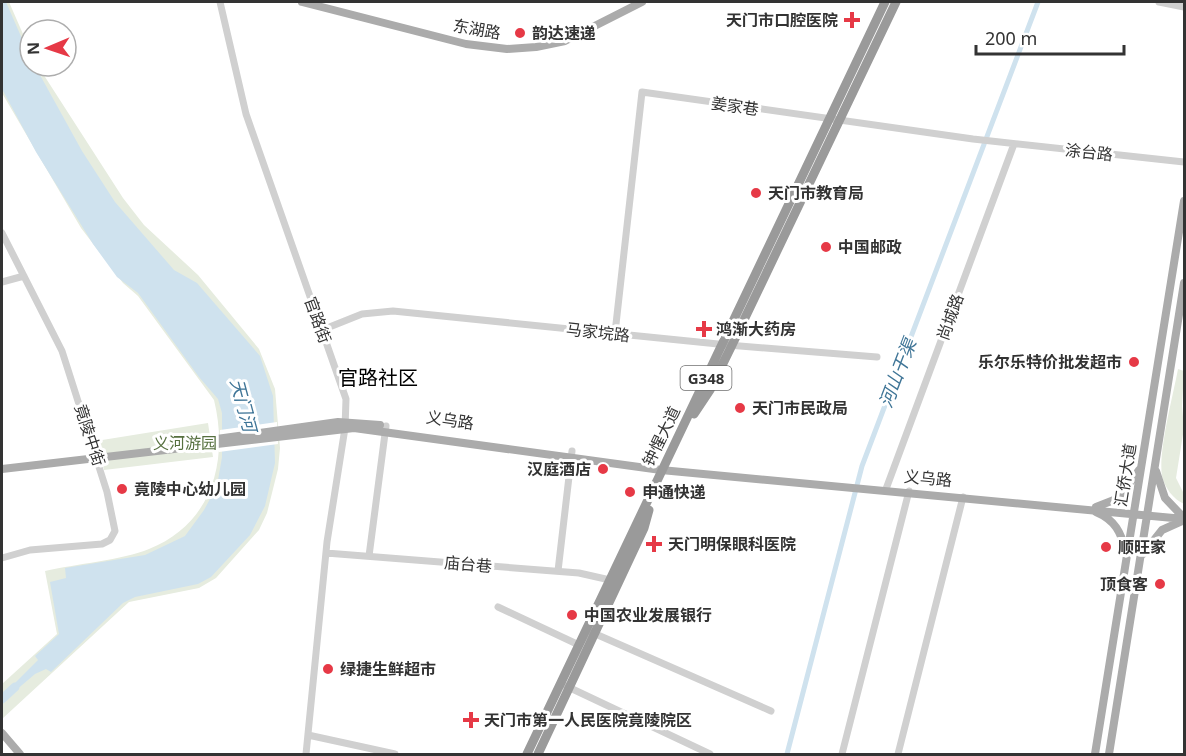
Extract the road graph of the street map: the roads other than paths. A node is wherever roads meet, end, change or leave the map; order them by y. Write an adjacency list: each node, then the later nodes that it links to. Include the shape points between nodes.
1 (220, 2): 19 (street, 官路街, via 246,114)
2 (302, 2): 5 (main road, 东湖路, via 466,44 507,49 565,40)
3 (316, 2): 4 (main road, 东湖路, via 500,47 530,46 564,38)
4 (635, 2)
5 (642, 2)
6 (883, 2): 10 (highway, 钟惺大道 / G348)
7 (893, 2): 10 (highway, 钟惺大道 / G348)
8 (1159, 2): 9 (street)
9 (1185, 7)
10 (832, 120): 11 (street, 涂台路); 15 (highway, 钟惺大道 / G348, via 797,204); 15 (highway, 钟惺大道 / G348, via 798,179); 20 (street, 姜家巷, via 642,92)
11 (1014, 144): 12 (street, 涂台路); 32 (street, 尚城路)
12 (1185, 162)
13 (1185, 201): 28 (main road, 汇侨大道)
14 (2, 233): 16 (street, 竟陵中街)
15 (761, 269): 21 (highway, 钟惺大道 / G348)
16 (24, 276): 17 (street); 26 (street, 竟陵中街, via 62,351)
17 (2, 282)
18 (1185, 283): 29 (main road, 汇侨大道)
19 (322, 330): 20 (street, 马家垸路, via 362,314 393,311); 23 (street, 官路街, via 344,391)
20 (615, 333): 21 (street, 马家垸路)
21 (725, 345): 22 (street, 马家垸路); 30 (highway, 钟惺大道 / G348)
22 (877, 357)
23 (346, 425): 24 (main road, 义乌路); 26 (main road, 义乌路); 40 (street, 官路街)
24 (386, 429): 25 (main road, 义乌路); 41 (street)
25 (572, 454): 30 (main road, 义乌路); 45 (street)
26 (97, 457): 27 (main road); 31 (main road); 44 (street, 竟陵中街, via 113,515 112,538 102,544 30,550)
27 (2, 464)
28 (1142, 465): 36 (main road, via 1119,498); 37 (main road, 汇侨大道)
29 (1155, 467): 38 (main road, 汇侨大道); 39 (main road, via 1165,498)
30 (664, 468): 32 (main road, 义乌路); 35 (highway, 钟惺大道 / G348)
31 (2, 469)
32 (886, 489): 33 (main road, 义乌路)
33 (909, 492): 34 (main road, 义乌路); 61 (street)
34 (963, 497): 36 (main road, 义乌路); 62 (street)
35 (646, 508): 46 (highway, 钟惺大道 / G348); 48 (highway, 钟惺大道 / G348)
36 (1090, 509): 37 (main road, 义乌路); 42 (main road, via 1115,524)
37 (1134, 514): 38 (main road, 义乌路); 42 (main road, 汇侨大道)
38 (1147, 516): 39 (main road, 义乌路); 43 (main road, 汇侨大道)
39 (1185, 519): 43 (main road, via 1162,530)
40 (326, 553): 41 (street, 庙台巷); 52 (street, 官路街)
41 (369, 556): 45 (street, 庙台巷)
42 (1127, 556): 63 (main road, 汇侨大道)
43 (1141, 557): 64 (main road, 汇侨大道)
44 (2, 558)
45 (558, 572): 46 (street, 庙台巷)
46 (608, 579): 49 (highway, 钟惺大道 / G348)
47 (498, 607): 49 (street)
48 (593, 633): 50 (highway, 钟惺大道 / G348); 51 (street)
49 (578, 644): 58 (highway, 钟惺大道 / G348)
50 (568, 687): 59 (highway, 钟惺大道 / G348); 60 (street)
51 (771, 711)
52 (308, 735): 56 (street, 官路街); 57 (street)
53 (2, 736): 54 (main road); 55 (main road)
54 (14, 754)
55 (20, 754)
56 (306, 754)
57 (395, 754)
58 (525, 754)
59 (536, 754)
60 (710, 754)
61 (842, 754)
62 (898, 754)
63 (1095, 754)
64 (1109, 754)

